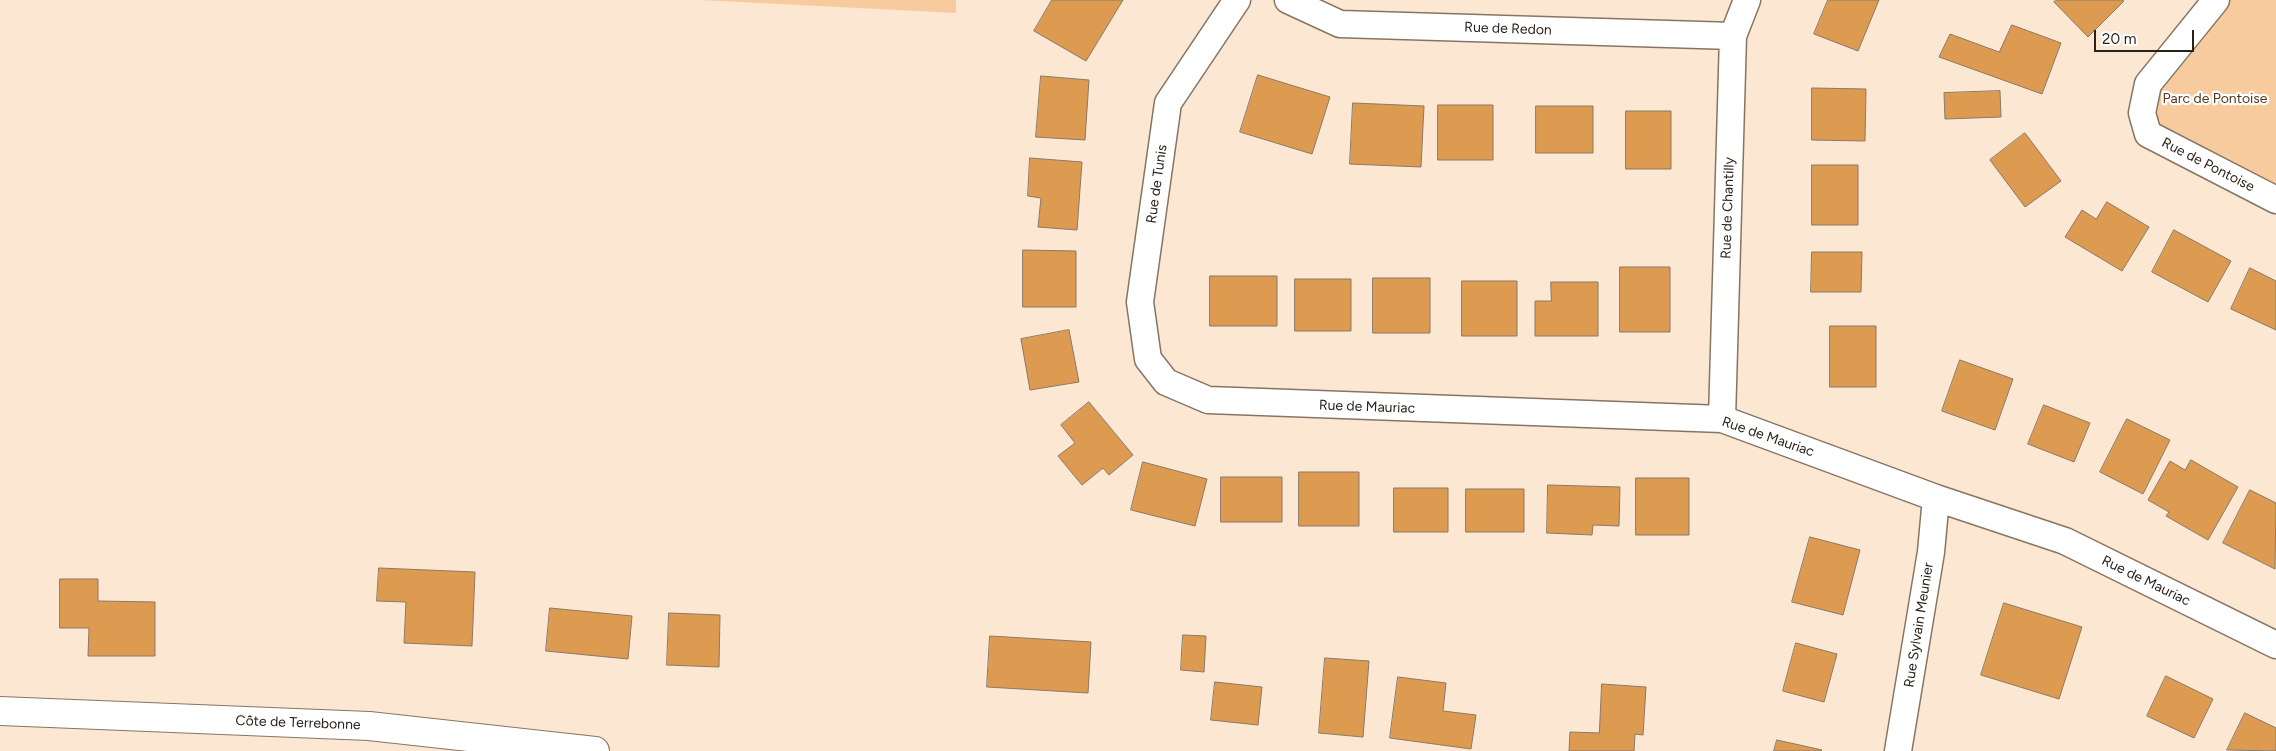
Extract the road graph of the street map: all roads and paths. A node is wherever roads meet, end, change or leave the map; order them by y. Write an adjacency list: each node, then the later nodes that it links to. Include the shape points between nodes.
1 (1237, 0): 7 (street, Rue de Tunis, via 1168,103 1140,302 1148,359)
2 (1288, 0): 5 (street, Rue de Redon, via 1340,24)
3 (1747, 0): 5 (street, Rue de Chantilly)
4 (2216, 0): 6 (street, Rue de Pontoise, via 2148,84 2142,113 2148,134)
5 (1733, 36): 8 (street, Rue de Chantilly)
6 (2276, 200)
7 (1166, 382): 8 (street, Rue de Mauriac, via 1208,400)
8 (1722, 419): 9 (street, Rue de Mauriac)
9 (1936, 498): 10 (street, Rue de Mauriac, via 2065,541); 13 (street, Rue Sylvain Meunier, via 1931,552)
10 (2276, 645)
11 (0, 711): 12 (main road, Côte de Terrebonne, via 369,726)
12 (595, 751)
13 (1898, 751)

